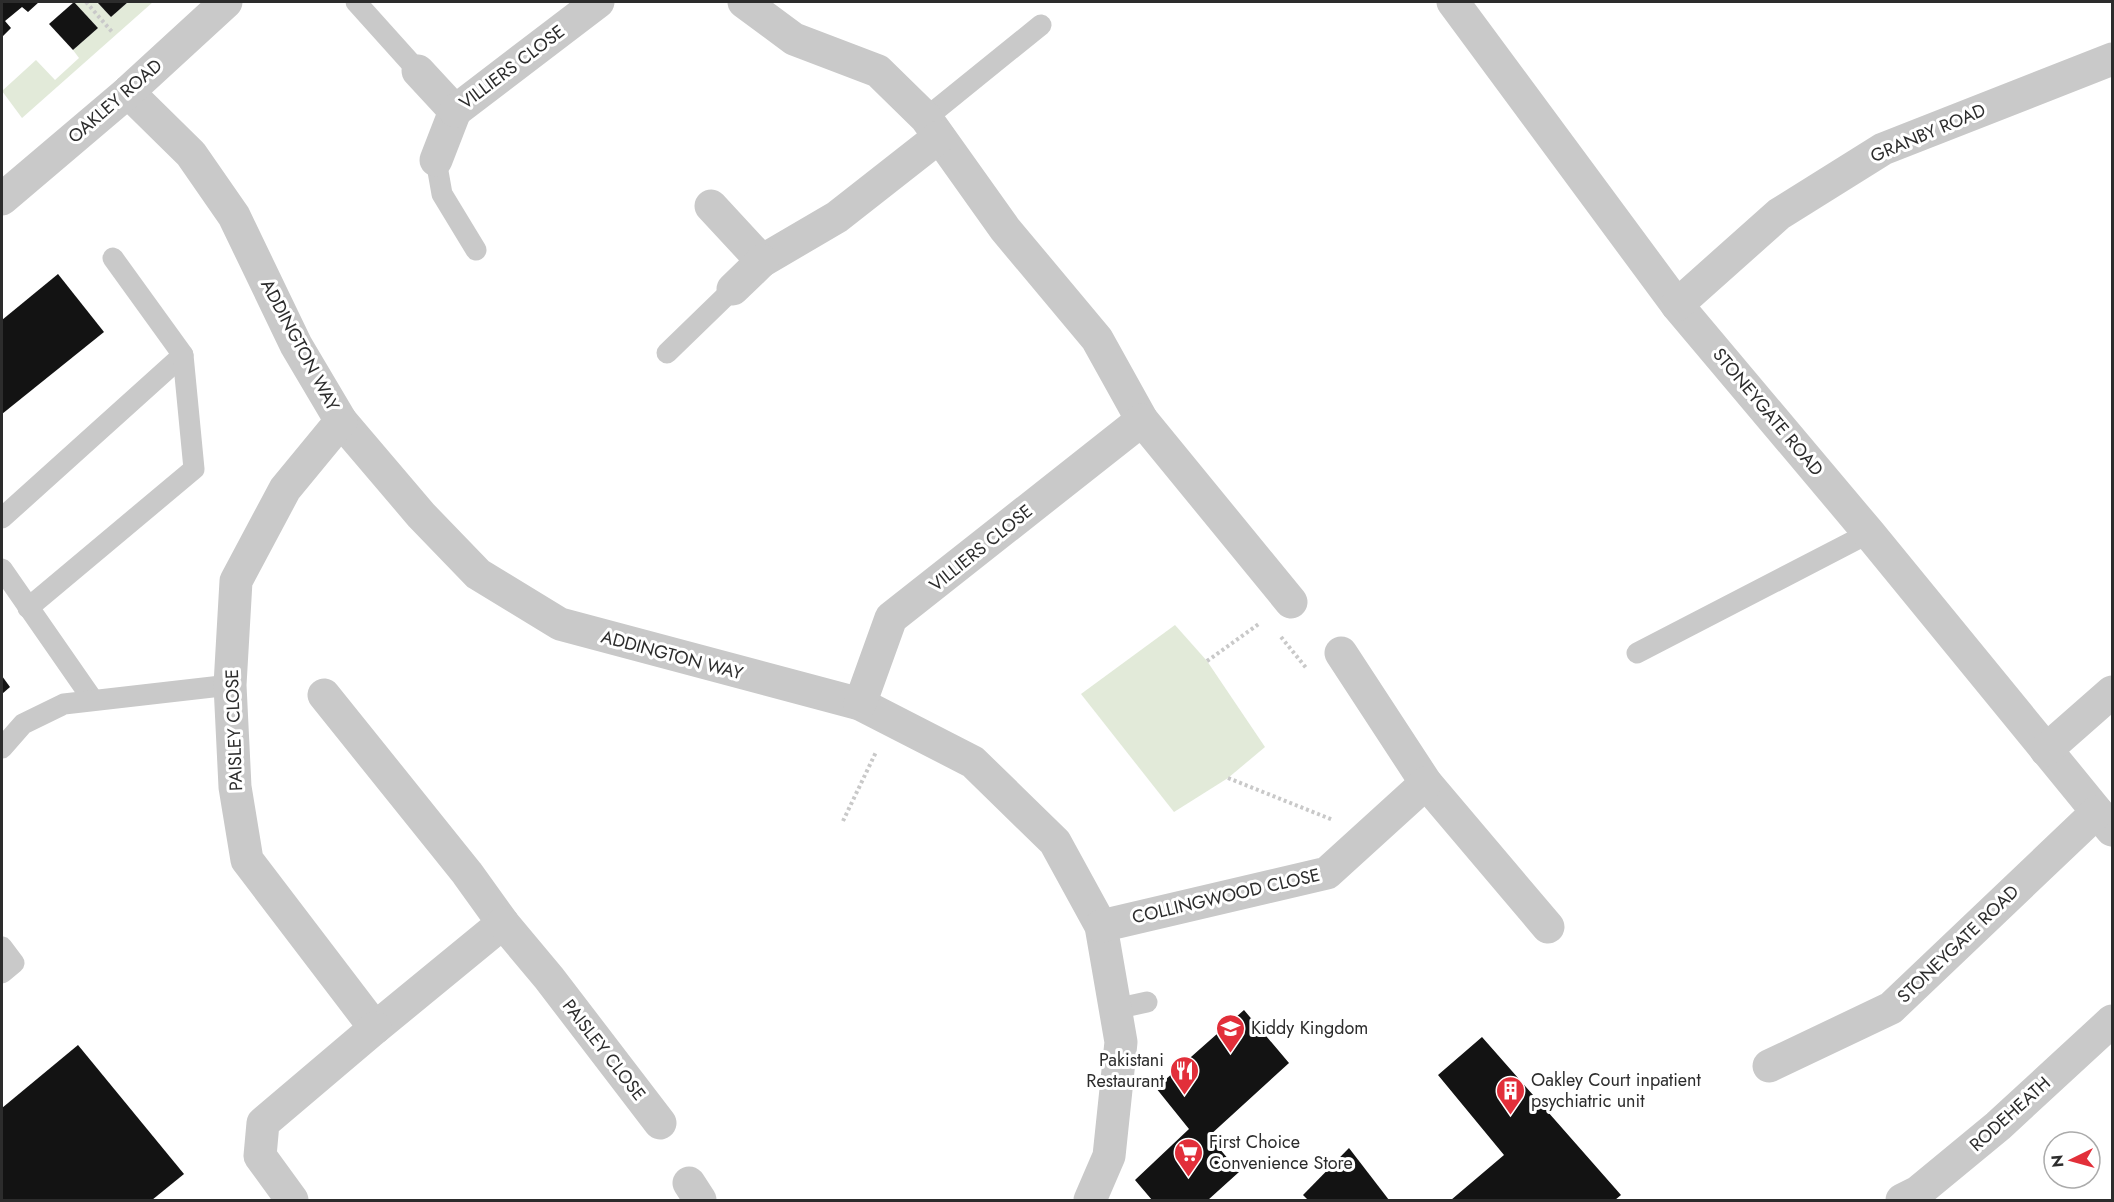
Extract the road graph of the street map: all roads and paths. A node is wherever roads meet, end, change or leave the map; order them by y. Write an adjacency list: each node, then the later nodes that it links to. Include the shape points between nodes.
1 (86, 2): 8 (path)
2 (226, 2): 11 (street, OAKLEY ROAD)
3 (356, 2): 10 (lane)
4 (598, 2): 12 (street, VILLIERS CLOSE)
5 (744, 2): 13 (street, via 794,39 878,71)
6 (1453, 2): 21 (street, STONEYGATE ROAD)
7 (1041, 25): 13 (lane)
8 (113, 33)
9 (2112, 59): 21 (street, GRANBY ROAD, via 1883,149 1779,214)
10 (418, 70): 12 (street, VILLIERS CLOSE)
11 (128, 92): 15 (street, OAKLEY ROAD); 25 (street, ADDINGTON WAY, via 190,154 234,216 296,345)
12 (454, 111): 14 (street, VILLIERS CLOSE)
13 (933, 127): 19 (street, via 837,217); 24 (street, via 1005,229 1096,339)
14 (436, 160): 17 (lane, VILLIERS CLOSE, via 442,194)
15 (2, 199)
16 (711, 206): 19 (street)
17 (476, 250)
18 (112, 258): 23 (lane)
19 (762, 261): 20 (street)
20 (733, 289): 22 (lane)
21 (1677, 305): 27 (street, STONEYGATE ROAD)
22 (667, 353)
23 (183, 356): 26 (lane); 29 (lane, via 194,469)
24 (1142, 420): 30 (street); 38 (street, VILLIERS CLOSE, via 891,618)
25 (341, 421): 34 (street, PAISLEY CLOSE, via 285,489 236,581); 38 (street, ADDINGTON WAY, via 421,515 478,574 560,624)
26 (2, 518)
27 (1869, 533): 32 (lane); 41 (street, STONEYGATE ROAD)
28 (2, 569): 29 (lane)
29 (28, 608): 37 (lane)
30 (1278, 610): 33 (path)
31 (1341, 653): 43 (street)
32 (1637, 653)
33 (1207, 661)
34 (230, 685): 37 (lane); 55 (street, PAISLEY CLOSE, via 235,787 247,860)
35 (2112, 692): 41 (street)
36 (324, 695): 47 (street, PAISLEY CLOSE, via 467,873)
37 (93, 700): 40 (lane, via 64,704 23,724)
38 (860, 704): 39 (street, ADDINGTON WAY)
39 (892, 720): 44 (path); 48 (street, ADDINGTON WAY, via 973,762 1055,842)
40 (2, 748)
41 (2046, 750): 45 (street, STONEYGATE ROAD)
42 (1228, 778): 46 (path)
43 (1426, 783): 46 (street, COLLINGWOOD CLOSE); 49 (street)
44 (843, 821)
45 (2105, 821): 56 (street, STONEYGATE ROAD, via 1891,1008)
46 (1368, 834): 48 (street, COLLINGWOOD CLOSE, via 1327,873)
47 (502, 923): 55 (street); 57 (street, PAISLEY CLOSE)
48 (1101, 926): 53 (street, ADDINGTON WAY)
49 (1548, 927)
50 (2, 947): 51 (lane, via 14,963)
51 (2, 973)
52 (1147, 1002): 53 (lane)
53 (1115, 1009): 59 (street, ADDINGTON WAY, via 1121,1042 1109,1156)
54 (2112, 1021): 60 (street, RODEHEATH, via 1998,1126 1918,1192)
55 (375, 1028): 58 (street, via 262,1123 260,1156)
56 (1769, 1066)
57 (660, 1123)
58 (292, 1200)
59 (1090, 1200)
60 (1902, 1200)

